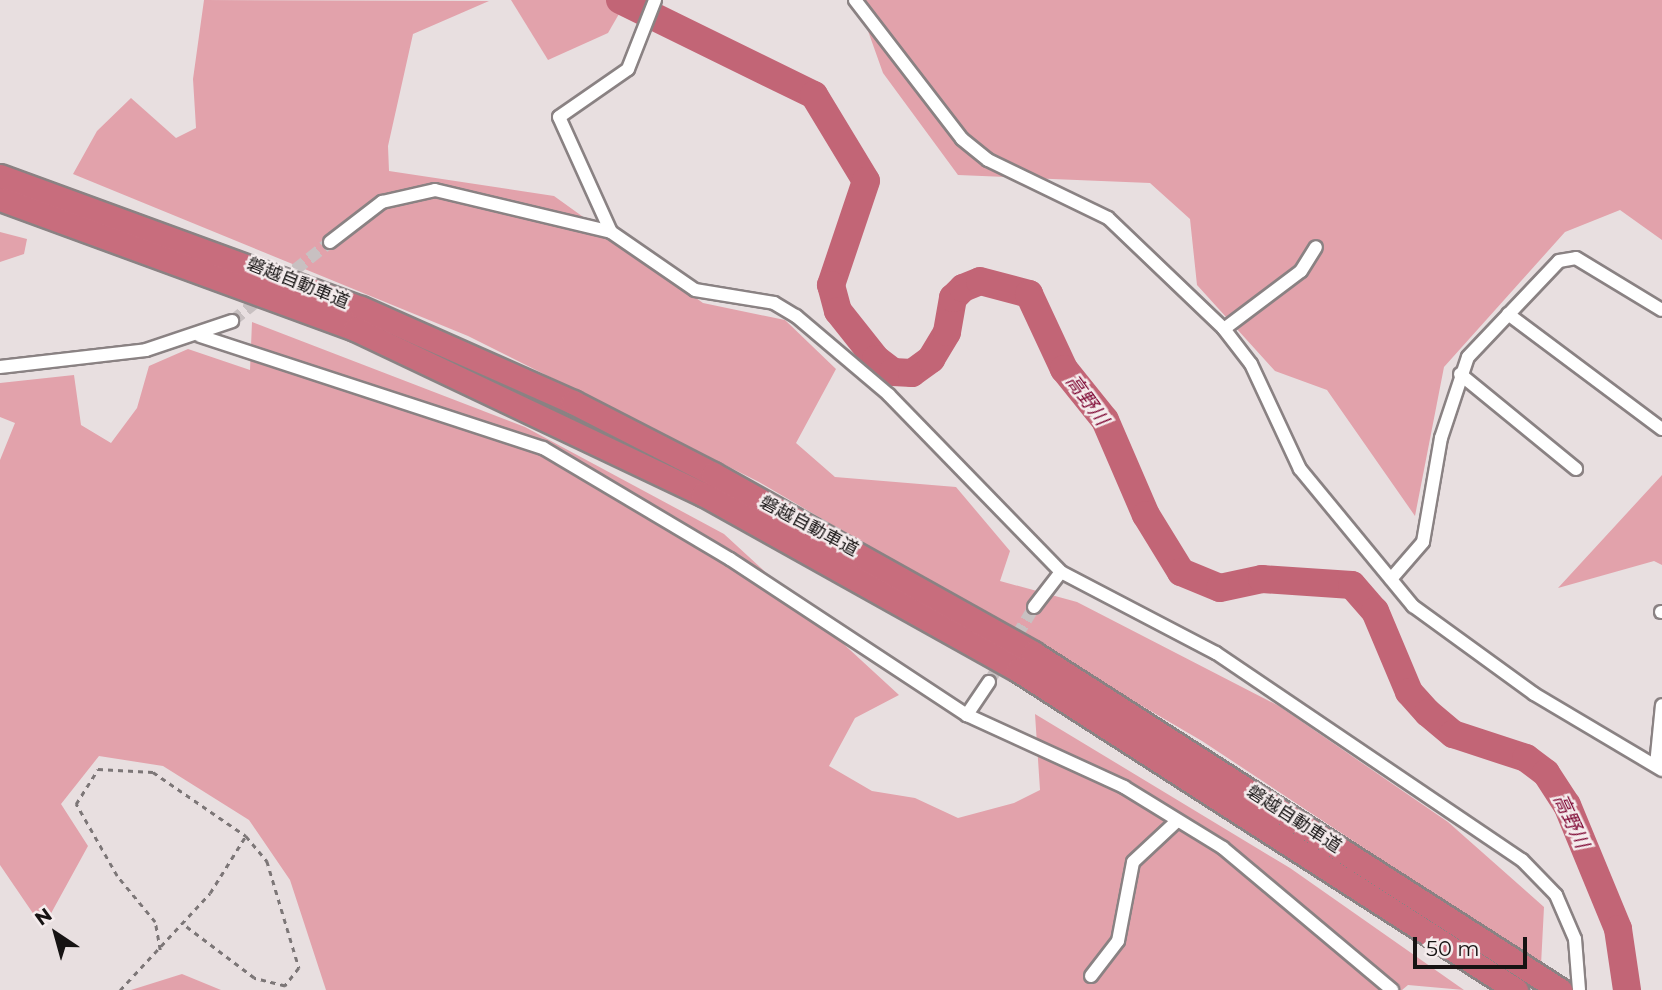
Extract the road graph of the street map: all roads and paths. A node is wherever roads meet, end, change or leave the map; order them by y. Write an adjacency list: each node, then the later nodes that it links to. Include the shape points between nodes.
1 (655, 0): 5 (street, via 628,69 559,117)
2 (855, 0): 11 (street, via 962,139 988,160 1108,218)
3 (0, 176): 32 (highway, 磐越自動車道, via 361,308 572,402 713,474 1032,653)
4 (0, 199): 31 (highway, 磐越自動車道, via 355,329 703,494 1018,670)
5 (611, 232): 6 (street, via 435,190 382,202); 17 (street, via 695,290 774,303 796,316 889,395)
6 (330, 242)
7 (1316, 247): 11 (street, via 1301,271)
8 (1662, 310): 9 (street, via 1567,257)
9 (1508, 314): 14 (street); 15 (street)
10 (232, 321): 12 (street)
11 (1224, 329): 18 (street, via 1251,364 1300,469)
12 (200, 336): 13 (street, via 77,361); 22 (street, via 543,448 730,559)
13 (0, 367)
14 (1460, 374): 16 (street); 18 (street, via 1423,542)
15 (1662, 429)
16 (1576, 469)
17 (1061, 572): 19 (street); 33 (street, via 1227,660 1522,860 1556,895 1576,939)
18 (1391, 579): 23 (street, via 1413,606 1534,694)
19 (1034, 607)
20 (989, 682): 22 (street)
21 (1662, 705): 23 (street)
22 (967, 715): 24 (street, via 1124,787)
23 (1659, 767)
24 (1177, 821): 28 (street, via 1133,862 1118,941); 30 (street, via 1223,848)
25 (246, 836): 26 (path); 26 (path, via 267,861 299,968 285,986 254,978); 27 (path, via 153,772 99,769 76,804 117,876 155,922)
26 (184, 925): 27 (path)
27 (160, 950): 29 (path)
28 (1091, 976)
29 (120, 990)
30 (1392, 990)
31 (1516, 990)
32 (1560, 990)
33 (1579, 990)

